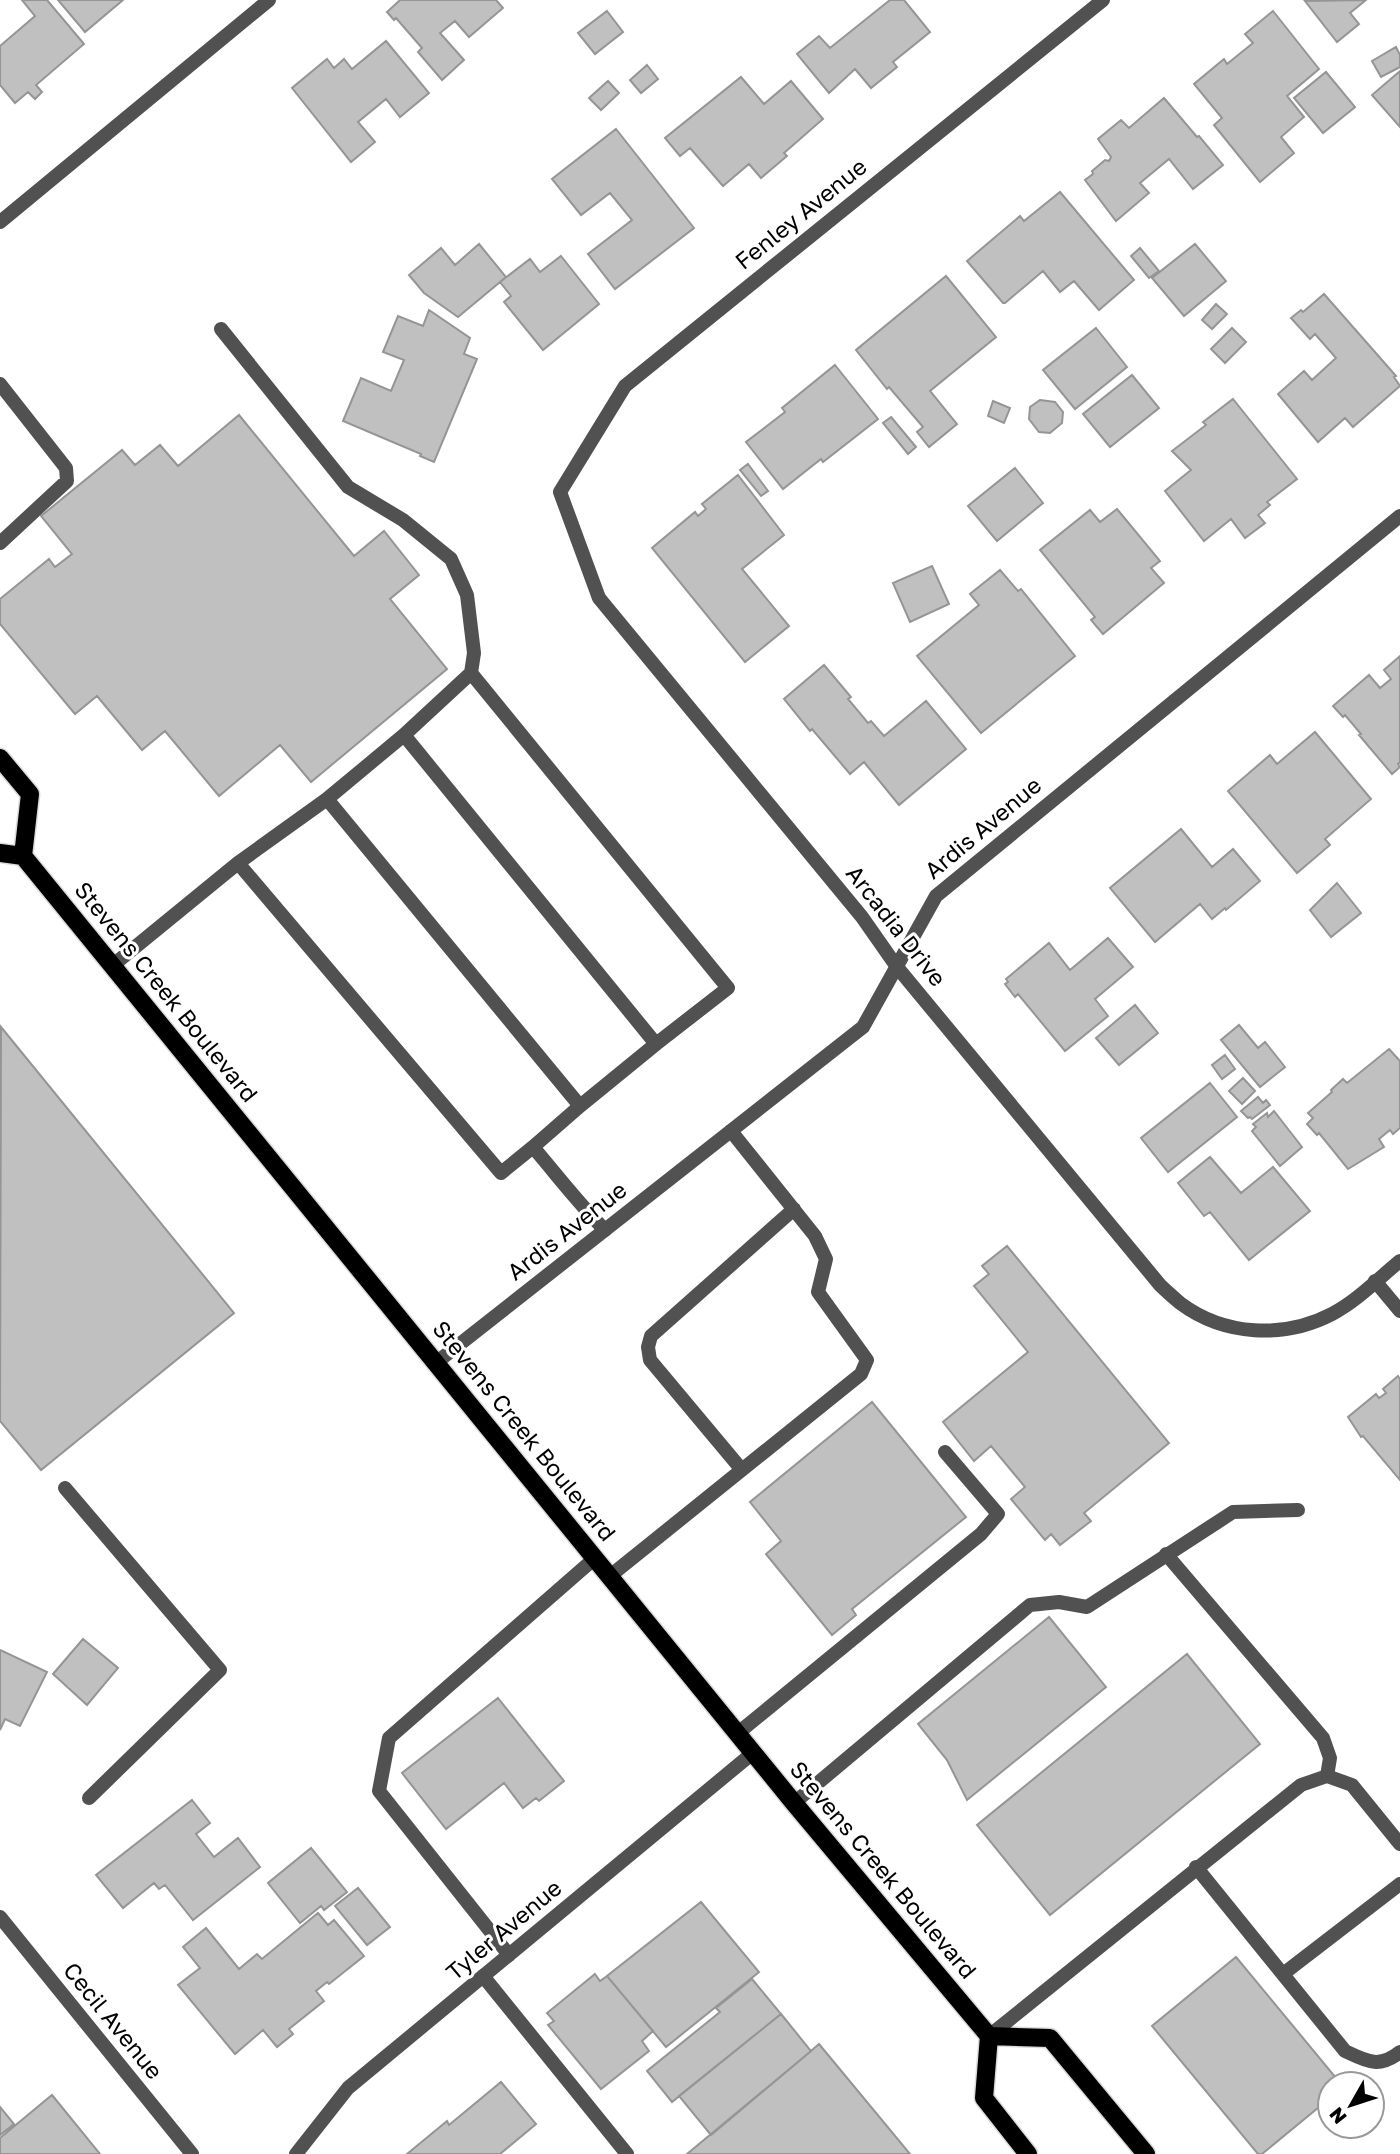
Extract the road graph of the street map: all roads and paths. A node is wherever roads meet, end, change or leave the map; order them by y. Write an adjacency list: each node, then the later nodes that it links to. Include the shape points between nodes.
1 (270, 0): 3 (street)
2 (1103, 0): 6 (street, Fenley Avenue, via 625,386)
3 (0, 222)
4 (221, 329): 9 (street, via 348,487 403,520 451,559 467,595 474,653)
5 (0, 384): 8 (street, via 66,468 66,481)
6 (561, 492): 17 (street, Arcadia Drive, via 599,598 862,916)
7 (1400, 516): 17 (street, Ardis Avenue, via 936,896)
8 (0, 542)
9 (471, 673): 10 (street); 18 (street, via 728,988)
10 (404, 736): 12 (street); 18 (street)
11 (0, 758): 14 (main road, via 30,794)
12 (327, 799): 15 (street); 19 (street)
13 (0, 853): 14 (main road)
14 (23, 856): 16 (main road, Stevens Creek Boulevard)
15 (238, 863): 16 (street); 21 (street, via 501,1173)
16 (112, 966): 27 (main road, Stevens Creek Boulevard)
17 (897, 967): 20 (street, Ardis Avenue, via 863,1027); 25 (street, Arcadia Drive, via 1180,1303 1229,1327 1283,1330 1334,1313)
18 (656, 1044): 19 (street)
19 (580, 1106): 21 (street)
20 (731, 1131): 22 (street); 23 (street, Ardis Avenue)
21 (533, 1147): 23 (street)
22 (794, 1209): 29 (street, via 826,1259 818,1292 867,1360 861,1374); 29 (street, via 651,1336 648,1348 650,1360)
23 (605, 1230): 27 (street, Ardis Avenue)
24 (1400, 1261): 25 (street, Arcadia Drive)
25 (1375, 1281): 26 (street)
26 (1400, 1311)
27 (437, 1362): 33 (main road, Stevens Creek Boulevard)
28 (945, 1452): 35 (street, via 998,1514 981,1534)
29 (742, 1470): 34 (street)
30 (65, 1488): 38 (street, via 220,1670)
31 (1298, 1510): 32 (street, via 1233,1511)
32 (1167, 1554): 37 (street, via 1323,1738 1330,1758); 39 (street, via 1087,1607 1059,1602 1030,1605)
33 (595, 1558): 34 (main road, Stevens Creek Boulevard); 44 (street, via 389,1738 379,1791)
34 (610, 1576): 35 (main road, Stevens Creek Boulevard)
35 (738, 1732): 36 (main road, Stevens Creek Boulevard)
36 (754, 1752): 39 (main road, Stevens Creek Boulevard); 44 (street, Tyler Avenue)
37 (1327, 1776): 40 (street, via 1352,1785); 41 (street, via 1301,1785)
38 (89, 1798)
39 (794, 1803): 47 (main road, Stevens Creek Boulevard)
40 (1400, 1844)
41 (1196, 1867): 45 (street); 47 (street)
42 (1400, 1884): 45 (street)
43 (0, 1917): 49 (street, Cecil Avenue)
44 (509, 1955): 46 (street, Tyler Avenue)
45 (1283, 1974): 48 (street, via 1345,2050 1370,2063)
46 (483, 1976): 50 (street, Tyler Avenue, via 348,2088); 51 (street)
47 (989, 2036): 52 (main road, via 984,2098); 53 (main road, via 1050,2038)
48 (1400, 2052)
49 (192, 2154)
50 (296, 2154)
51 (627, 2154)
52 (1028, 2154)
53 (1146, 2154)

